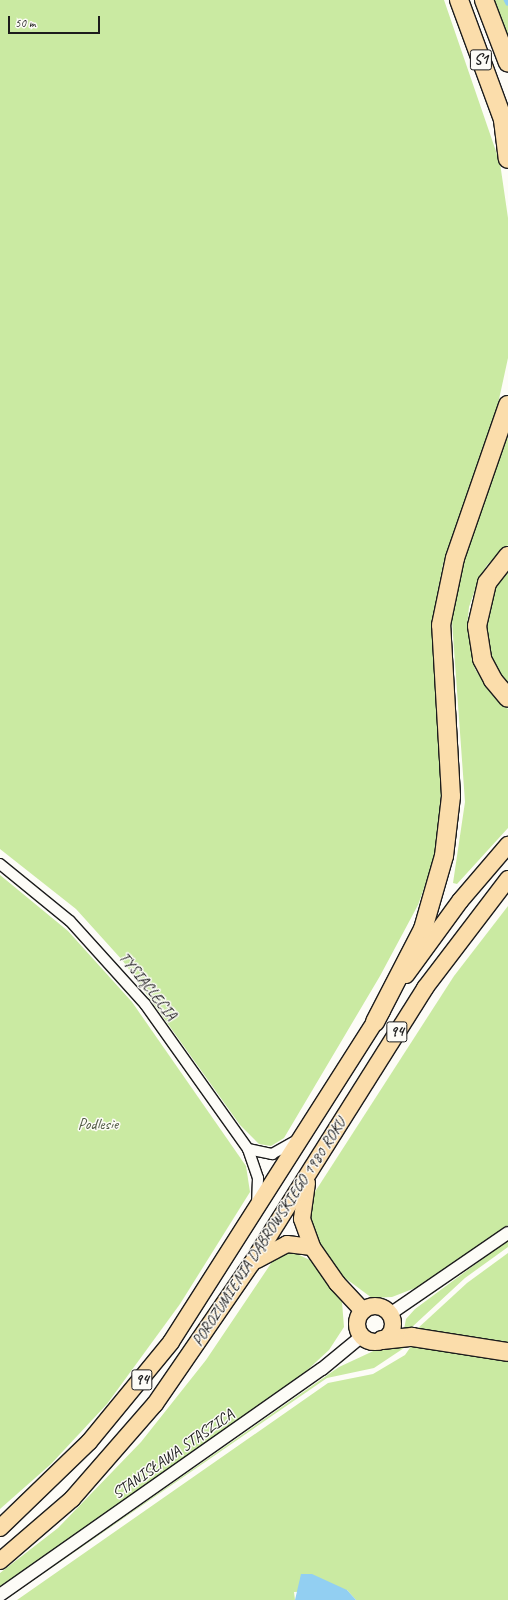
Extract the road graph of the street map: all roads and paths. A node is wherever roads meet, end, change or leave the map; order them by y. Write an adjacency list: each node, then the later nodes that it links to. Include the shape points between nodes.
1 (459, 0): 4 (highway, S1)
2 (484, 0): 3 (highway, S1)
3 (508, 63)
4 (506, 126): 5 (highway)
5 (508, 159)
6 (508, 405): 12 (highway, via 455,558 441,625 451,796 444,856 423,929)
7 (508, 556): 8 (highway, via 487,583 477,626 482,659 493,680)
8 (508, 698)
9 (508, 845): 12 (main road, POROZUMIENIA DĄBROWSKIEGO 1980 ROKU / 94, via 456,906)
10 (0, 864): 14 (street, TYSIĄCLECIA, via 70,921 114,967 170,1038)
11 (508, 879): 15 (main road, POROZUMIENIA DĄBROWSKIEGO 1980 ROKU / 94, via 425,988)
12 (375, 1022): 13 (main road, POROZUMIENIA DĄBROWSKIEGO 1980 ROKU / 94)
13 (303, 1136): 14 (street, via 272,1154); 16 (main road, POROZUMIENIA DĄBROWSKIEGO 1980 ROKU / 94)
14 (248, 1150): 16 (street, TYSIĄCLECIA, via 258,1178)
15 (308, 1174): 18 (main road, via 302,1219); 19 (main road, POROZUMIENIA DĄBROWSKIEGO 1980 ROKU / 94)
16 (256, 1210): 25 (main road, POROZUMIENIA DĄBROWSKIEGO 1980 ROKU / 94, via 202,1298 143,1379 61,1471)
17 (508, 1233): 21 (street)
18 (312, 1247): 19 (main road, via 287,1244); 20 (main road, via 337,1283)
19 (252, 1263): 26 (main road, POROZUMIENIA DĄBROWSKIEGO 1980 ROKU / 94, via 155,1404 72,1499)
20 (363, 1311): 21 (main road, via 378,1306); 22 (main road, via 358,1325)
21 (390, 1314): 23 (main road, via 392,1329)
22 (362, 1336): 23 (main road, via 372,1341); 27 (street, STANISŁAWA STASZICA, via 322,1369)
23 (382, 1340): 24 (highway, via 412,1337)
24 (508, 1352)
25 (0, 1528)
26 (0, 1561)
27 (0, 1595)

